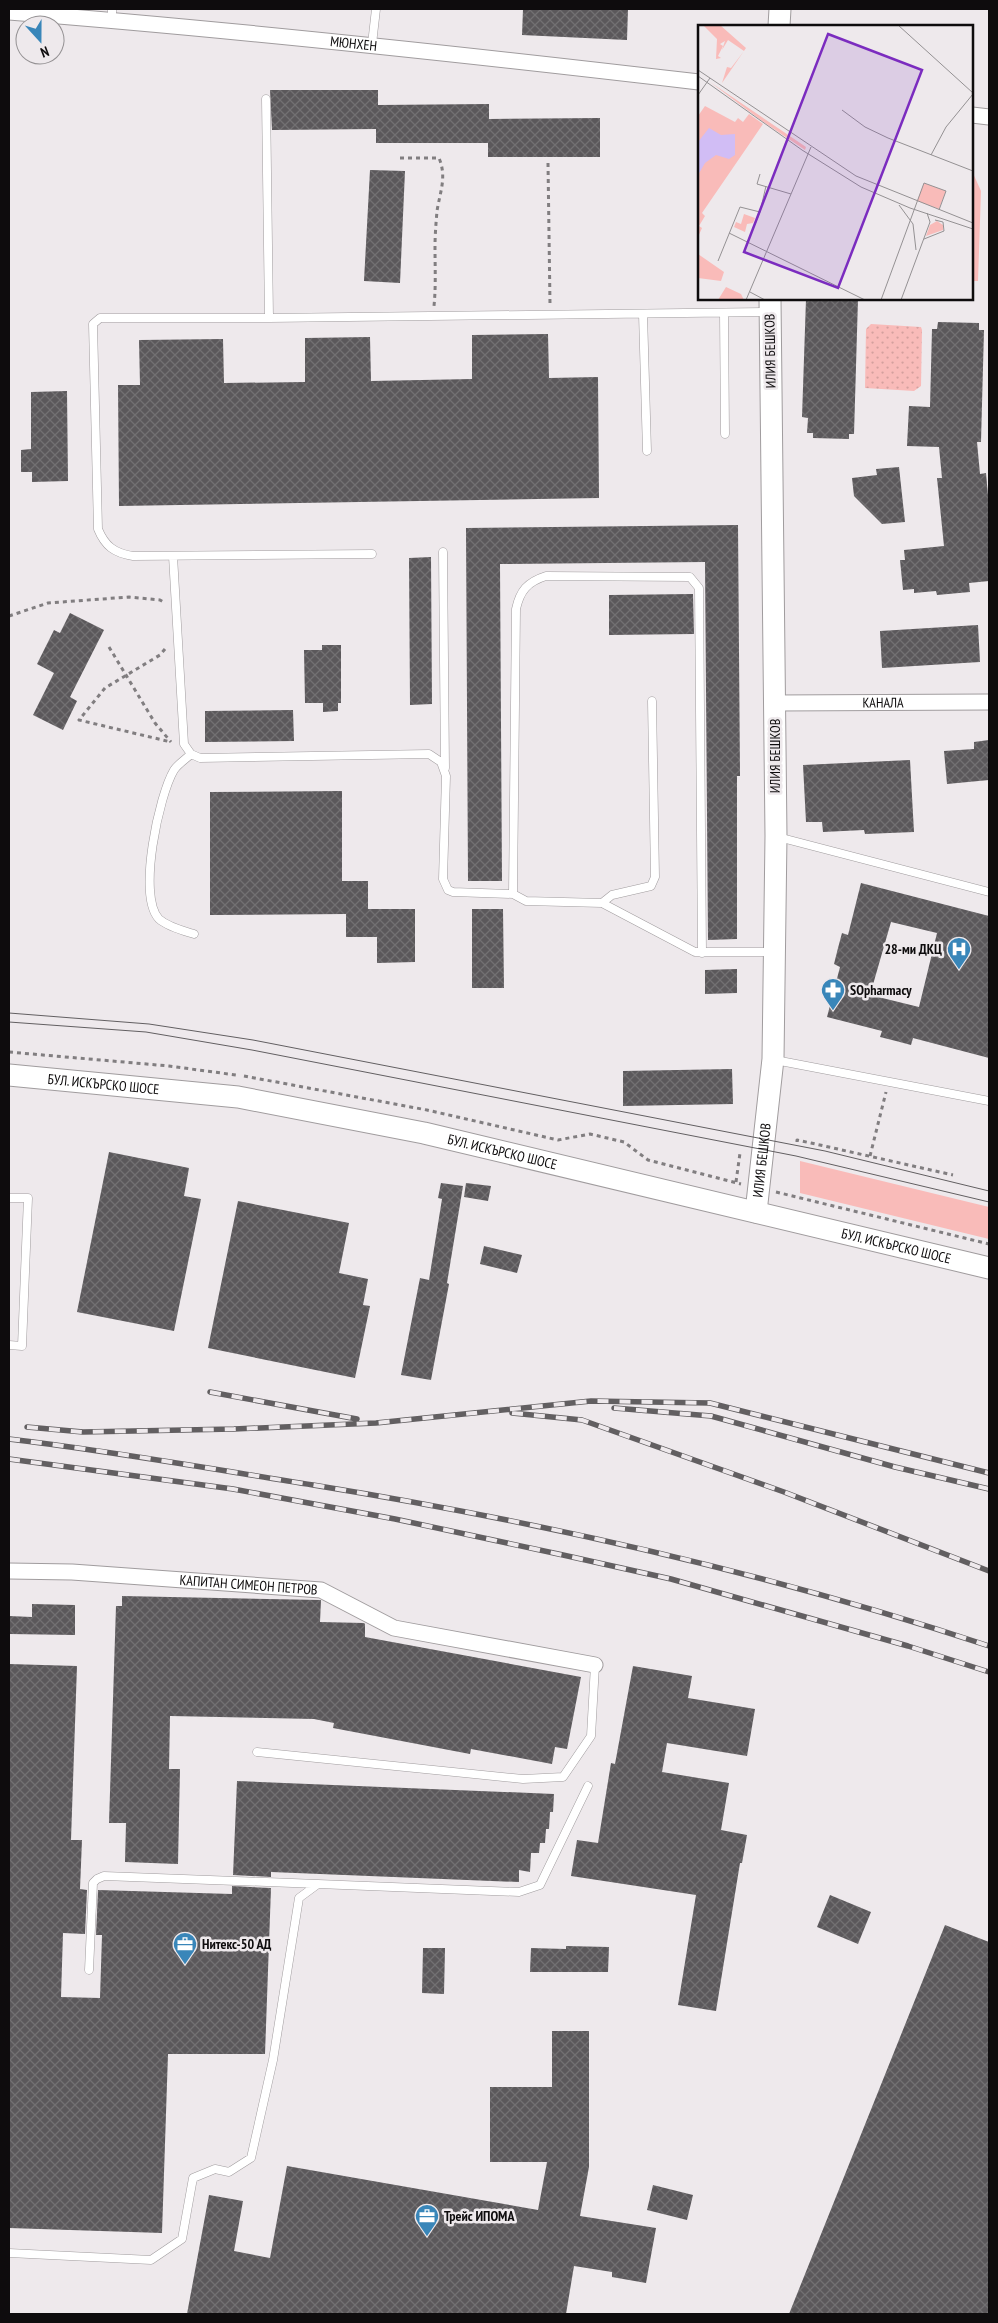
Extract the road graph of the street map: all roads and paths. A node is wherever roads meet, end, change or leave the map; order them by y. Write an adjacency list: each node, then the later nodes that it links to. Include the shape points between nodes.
1 (376, 9): 6 (lane)
2 (780, 9): 5 (main road)
3 (9, 12): 4 (street, МЮНХЕН)
4 (112, 14): 6 (street, МЮНХЕН)
5 (779, 25)
6 (372, 44): 7 (street, МЮНХЕН)
7 (698, 82)
8 (266, 99): 18 (lane)
9 (973, 115): 10 (street)
10 (989, 117)
11 (400, 158): 17 (path, via 438,158 442,165 444,182 437,211)
12 (548, 163): 16 (path)
13 (770, 306): 14 (lane); 31 (main road, ИЛИЯ БЕШКОВ)
14 (724, 313): 15 (lane); 19 (lane)
15 (643, 314): 16 (lane); 20 (lane)
16 (550, 315): 17 (lane)
17 (433, 316): 18 (lane)
18 (269, 318): 23 (lane, via 100,318 93,324 98,529 102,540 120,554)
19 (724, 434)
20 (647, 451)
21 (443, 552): 34 (lane)
22 (372, 554): 23 (lane)
23 (173, 556): 24 (lane)
24 (176, 609): 25 (path, via 160,600 130,597 48,603); 26 (lane)
25 (9, 616)
26 (177, 636): 28 (path, via 160,655); 33 (lane, via 184,744)
27 (109, 646): 28 (path)
28 (126, 674): 32 (path, via 155,723); 32 (path, via 106,688 79,720)
29 (652, 701): 38 (lane, via 655,877 651,886 612,895)
30 (989, 702): 31 (street, КАНАЛА)
31 (775, 703): 35 (main road, ИЛИЯ БЕШКОВ)
32 (171, 742): 33 (path)
33 (191, 754): 34 (lane, via 200,758 429,754); 39 (lane, via 174,770 160,807 149,871 151,904 160,919)
34 (445, 768): 37 (lane, via 444,885 454,892)
35 (776, 836): 36 (lane); 40 (main road, ИЛИЯ БЕШКОВ)
36 (989, 892)
37 (513, 894): 38 (lane, via 526,901); 41 (lane, via 516,609 519,595 535,579 546,576 690,577 699,588)
38 (602, 903): 41 (lane, via 686,948)
39 (194, 934)
40 (774, 952): 41 (lane); 42 (main road, ИЛИЯ БЕШКОВ)
41 (702, 953)
42 (773, 1059): 44 (lane); 53 (main road, ИЛИЯ БЕШКОВ)
43 (9, 1075): 53 (main road, БУЛ. ИСКЪРСКО ШОСЕ, via 238,1097 424,1133)
44 (888, 1082): 45 (lane); 48 (path)
45 (989, 1101)
46 (791, 1138): 48 (path)
47 (740, 1154): 50 (path)
48 (870, 1156): 49 (path)
49 (953, 1176)
50 (736, 1182)
51 (788, 1195): 54 (path)
52 (9, 1198): 56 (lane, via 28,1198 22,1346)
53 (756, 1212): 55 (main road, БУЛ. ИСКЪРСКО ШОСЕ)
54 (989, 1244)
55 (989, 1268)
56 (9, 1345)
57 (9, 1571): 58 (street, КАПИТАН СИМЕОН ПЕТРОВ, via 72,1572 321,1590 394,1628)
58 (596, 1665): 59 (lane, via 591,1736 563,1777 523,1779)
59 (257, 1752)
60 (588, 1786): 61 (lane, via 540,1885 519,1892)
61 (318, 1884): 62 (lane, via 97,1878 93,1883); 63 (lane, via 299,1898 273,2060 251,2158 229,2172 215,2169 193,2178 182,2239 151,2260)
62 (89, 1970)
63 (9, 2253)

